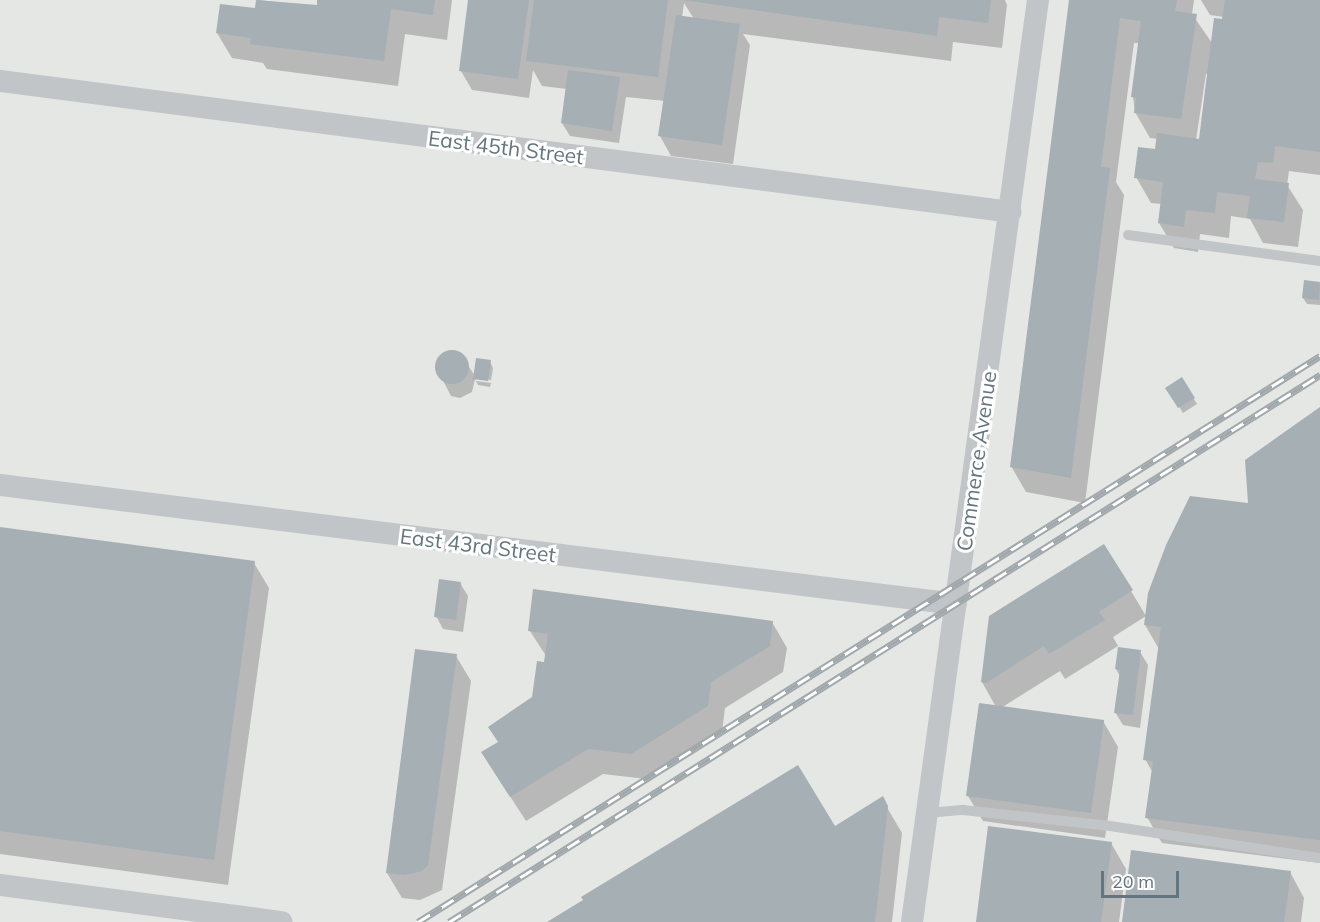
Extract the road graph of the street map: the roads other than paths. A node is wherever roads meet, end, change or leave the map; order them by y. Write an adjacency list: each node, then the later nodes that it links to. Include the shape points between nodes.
1 (1038, 0): 3 (street, Commerce Avenue)
2 (0, 81): 3 (street, East 45th Street)
3 (1011, 212): 7 (street, Commerce Avenue)
4 (1128, 235): 5 (lane)
5 (1320, 261)
6 (0, 485): 7 (street, East 43rd Street)
7 (956, 604): 8 (street, Commerce Avenue)
8 (927, 813): 9 (lane, via 963,810 1110,826); 12 (street, Commerce Avenue)
9 (1320, 858)
10 (0, 885): 11 (street)
11 (282, 922)
12 (912, 922)

